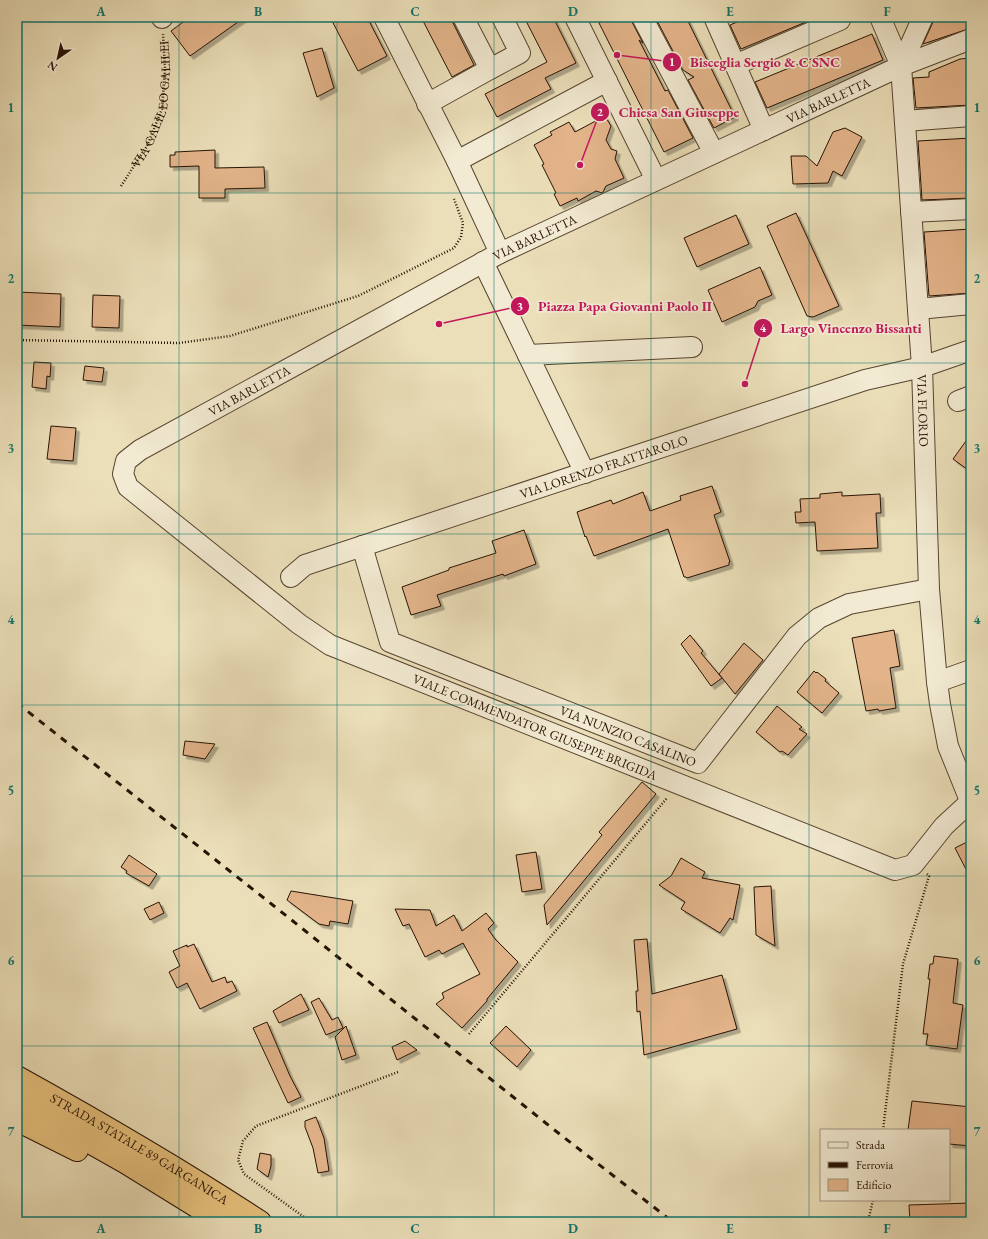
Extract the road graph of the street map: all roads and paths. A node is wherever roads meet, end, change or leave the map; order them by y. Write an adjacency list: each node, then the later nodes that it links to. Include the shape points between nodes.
1 (162, 17): 23 (path, VIA GALILEO GALILEI, via 165,69 162,109 147,146)
2 (384, 17): 16 (street)
3 (463, 17): 14 (street)
4 (502, 17): 14 (street, via 520,53)
5 (575, 17): 15 (street)
6 (642, 17): 20 (street)
7 (714, 17): 12 (street)
8 (880, 17): 13 (street)
9 (923, 17): 13 (street, VIA FLORIO)
10 (840, 20): 12 (street)
11 (971, 38): 13 (street, VIA BARLETTA)
12 (735, 65): 19 (street)
13 (901, 66): 18 (street, VIA FLORIO); 19 (street, VIA BARLETTA)
14 (490, 69): 16 (street)
15 (607, 81): 21 (street); 22 (street)
16 (427, 104): 21 (street)
17 (971, 116): 18 (street)
18 (905, 121): 26 (street, VIA FLORIO)
19 (764, 130): 20 (street, VIA BARLETTA)
20 (714, 153): 22 (street, VIA BARLETTA)
21 (457, 161): 27 (street)
22 (656, 180): 27 (street, VIA BARLETTA)
23 (121, 186)
24 (454, 194): 31 (path, via 454,201 463,223 461,237 454,248 358,296 230,336 179,343)
25 (971, 209): 26 (street)
26 (911, 212): 30 (street, VIA FLORIO)
27 (500, 253): 28 (street, VIA BARLETTA)
28 (482, 262): 34 (street); 37 (street, VIA BARLETTA, via 140,450 126,461)
29 (971, 304): 30 (street)
30 (918, 309): 35 (street, VIA FLORIO)
31 (17, 340)
32 (692, 347): 34 (street)
33 (971, 350): 35 (street, VIA LORENZO FRATTAROLO)
34 (528, 355): 36 (street)
35 (922, 367): 36 (street, VIA LORENZO FRATTAROLO, via 864,380); 40 (street, VIA FLORIO)
36 (585, 473): 38 (street, VIA LORENZO FRATTAROLO)
37 (123, 474): 43 (street, VIALE COMMENDATOR GIUSEPPE BRIGIDA, via 128,487 299,624 330,645)
38 (362, 546): 39 (street, VIA LORENZO FRATTAROLO, via 305,565); 40 (street, VIA NUNZIO CASALINO, via 390,642 698,763 797,636 819,618 849,604)
39 (291, 577)
40 (930, 589): 42 (street, VIA FLORIO)
41 (971, 670): 42 (street)
42 (937, 682): 44 (street, VIA FLORIO, via 948,746)
43 (679, 784): 45 (street, VIALE COMMENDATOR GIUSEPPE BRIGIDA, via 895,870); 46 (path)
44 (969, 795): 45 (street)
45 (913, 865): 51 (path, via 929,876 903,964)
46 (469, 1034)
47 (398, 1072): 56 (path, via 256,1126 243,1141 238,1160 244,1174)
48 (17, 1077): 55 (highway, STRADA STATALE 89 GARGANICA, via 102,1124)
49 (17, 1101): 54 (highway, STRADA STATALE 89 GARGANICA, via 125,1162)
50 (17, 1120): 53 (highway)
51 (883, 1129)
52 (873, 1201): 57 (path)
53 (217, 1222)
54 (222, 1222)
55 (260, 1222)
56 (311, 1222)
57 (868, 1222)

